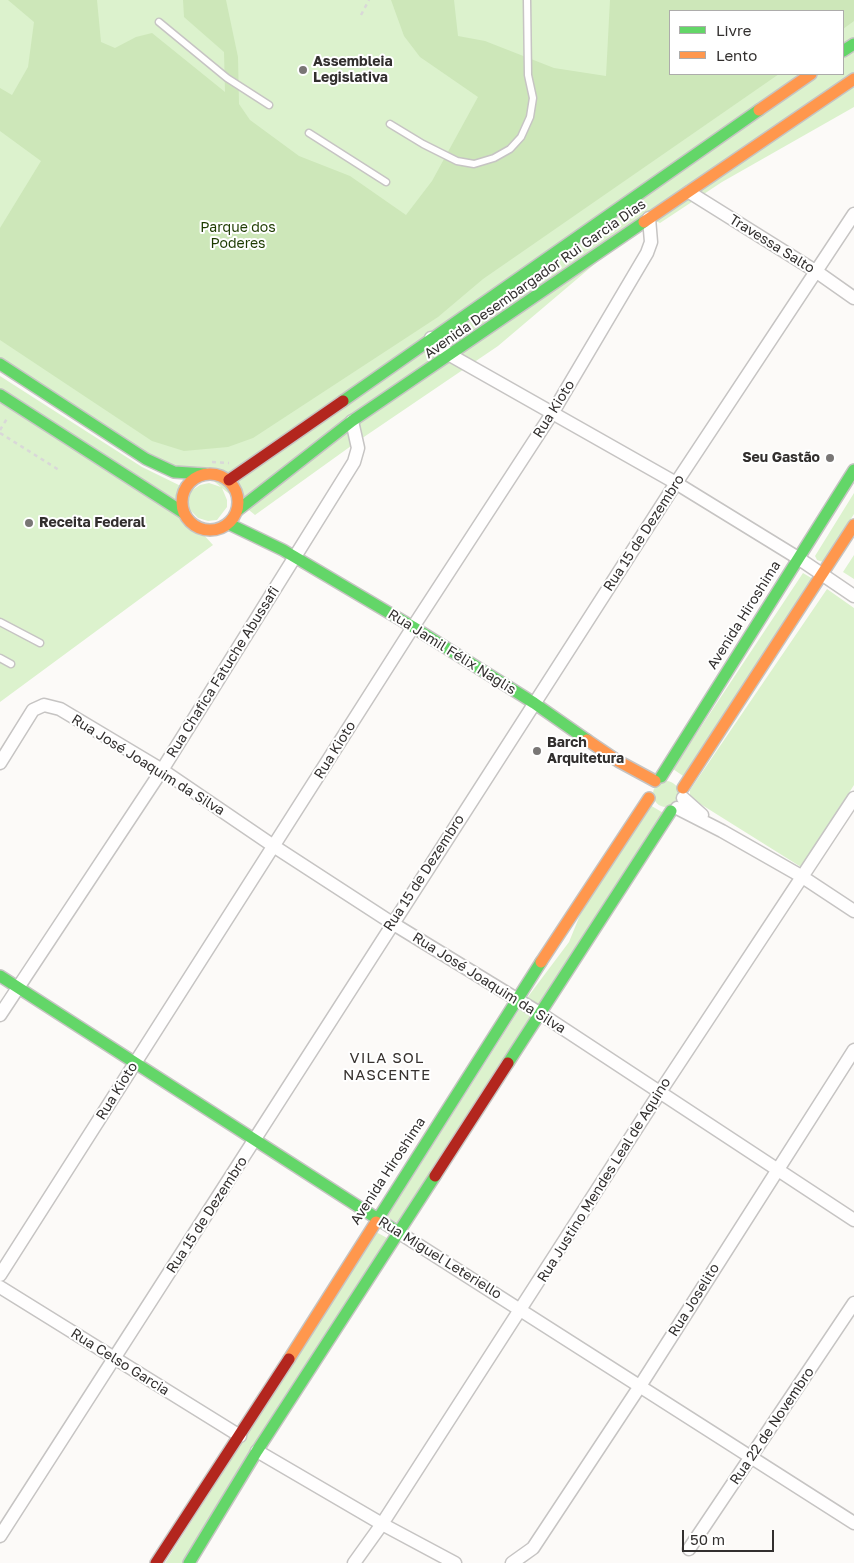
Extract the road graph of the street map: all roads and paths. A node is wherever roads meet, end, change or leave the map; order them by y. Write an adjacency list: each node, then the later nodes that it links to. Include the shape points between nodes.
1 (369, 0): 3 (path)
2 (527, 0): 8 (lane, via 528,75 533,98 530,117 510,149 474,164 457,161)
3 (360, 15)
4 (159, 22): 7 (lane, via 227,78)
5 (810, 75): 16 (main road, Avenida Desembargador Rui Garcia Dias)
6 (854, 79): 11 (main road, Avenida Desembargador Rui Garcia Dias)
7 (269, 105)
8 (390, 124)
9 (309, 133): 10 (lane)
10 (386, 182)
11 (689, 192): 13 (main road, Avenida Desembargador Rui Garcia Dias); 14 (street, Travessa Salto)
12 (854, 214): 14 (street, Rua 15 de Dezembro)
13 (649, 218): 17 (main road, Avenida Desembargador Rui Garcia Dias); 20 (street, Rua Kioto, via 651,242 647,253)
14 (817, 272): 15 (street, Travessa Salto); 27 (street, Rua 15 de Dezembro)
15 (854, 298)
16 (431, 338): 17 (street); 26 (main road, Avenida Desembargador Rui Garcia Dias)
17 (450, 355): 20 (street); 21 (main road, Avenida Desembargador Rui Garcia Dias)
18 (0, 364): 25 (main road, via 146,459 174,472)
19 (0, 395): 29 (main road)
20 (553, 412): 27 (street); 38 (street, Rua Kioto)
21 (352, 421): 28 (main road, Avenida Desembargador Rui Garcia Dias); 33 (street, Rua Chafica Fatuche Abussafi, via 358,448 354,462)
22 (0, 432): 23 (path)
23 (59, 470)
24 (854, 470): 34 (main road, Avenida Hiroshima)
25 (205, 474): 26 (main road, via 218,474); 29 (main road, via 188,484 183,493)
26 (229, 480): 28 (main road, via 239,499)
27 (676, 482): 34 (street); 42 (street, Rua 15 de Dezembro)
28 (237, 511): 30 (main road); 32 (main road, Rua Jamil Félix Naglis)
29 (184, 513): 30 (main road, via 198,528 209,531)
30 (229, 524): 32 (main road, Rua Jamil Félix Naglis)
31 (854, 525): 35 (main road, Avenida Hiroshima)
32 (282, 550): 33 (main road, Rua Jamil Félix Naglis)
33 (295, 557): 38 (main road, Rua Jamil Félix Naglis); 44 (street, Rua Chafica Fatuche Abussafi)
34 (798, 558): 35 (street); 45 (main road, Avenida Hiroshima)
35 (822, 575): 36 (street); 45 (main road, Avenida Hiroshima)
36 (854, 596)
37 (0, 622): 39 (lane)
38 (413, 627): 42 (main road, Rua Jamil Félix Naglis); 47 (street, Rua Kioto)
39 (40, 643)
40 (0, 658): 41 (lane)
41 (11, 664)
42 (534, 703): 45 (main road, Rua Jamil Félix Naglis); 50 (street, Rua 15 de Dezembro)
43 (0, 763): 44 (street, Rua José Joaquim da Silva, via 33,710 44,705 60,709)
44 (162, 770): 47 (street, Rua José Joaquim da Silva); 52 (street, Rua Chafica Fatuche Abussafi)
45 (664, 797): 48 (street, Rua Jamil Félix Naglis); 53 (main road, Avenida Hiroshima); 54 (main road, Avenida Hiroshima)
46 (854, 798): 48 (street, Rua Justino Mendes Leal de Aquino)
47 (275, 847): 50 (street, Rua José Joaquim da Silva); 57 (street, Rua Kioto)
48 (801, 876): 49 (street, Rua Jamil Félix Naglis); 58 (street, Rua Justino Mendes Leal de Aquino)
49 (854, 910)
50 (392, 923): 53 (street, Rua José Joaquim da Silva); 59 (street, Rua 15 de Dezembro)
51 (0, 976): 52 (main road, Rua Miguel Leteriello)
52 (18, 986): 55 (street, Rua Chafica Fatuche Abussafi); 57 (main road, Rua Miguel Leteriello)
53 (516, 1000): 54 (street, Rua José Joaquim da Silva); 61 (main road, Avenida Hiroshima)
54 (541, 1014): 58 (street, Rua José Joaquim da Silva); 63 (main road, Avenida Hiroshima)
55 (0, 1015)
56 (854, 1050): 60 (street, Rua Joselito)
57 (135, 1062): 59 (main road, Rua Miguel Leteriello); 64 (street, Rua Kioto)
58 (660, 1092): 60 (street, Rua José Joaquim da Silva); 67 (street, Rua Justino Mendes Leal de Aquino)
59 (256, 1139): 61 (main road, Rua Miguel Leteriello); 68 (street, Rua 15 de Dezembro)
60 (777, 1169): 62 (street, Rua José Joaquim da Silva); 69 (street, Rua Joselito)
61 (376, 1218): 63 (main road, Rua Miguel Leteriello); 70 (main road, Avenida Hiroshima)
62 (854, 1220)
63 (398, 1232): 67 (street, Rua Miguel Leteriello); 71 (main road, Avenida Hiroshima)
64 (0, 1275)
65 (0, 1287): 68 (street, Rua Celso Garcia)
66 (854, 1303): 72 (street, Rua 22 de Novembro)
67 (522, 1310): 69 (street, Rua Miguel Leteriello); 74 (street, Rua Justino Mendes Leal de Aquino)
68 (116, 1359): 70 (street, Rua Celso Garcia); 75 (street, Rua 15 de Dezembro)
69 (640, 1386): 72 (street, Rua Miguel Leteriello); 81 (street, Rua Joselito, via 532,1548)
70 (240, 1436): 77 (main road, Avenida Hiroshima)
71 (257, 1451): 74 (street); 78 (main road, Avenida Hiroshima)
72 (751, 1459): 73 (street, Rua Miguel Leteriello); 76 (street, Rua 22 de Novembro)
73 (854, 1523)
74 (382, 1524): 79 (street, Rua Justino Mendes Leal de Aquino); 80 (street)
75 (0, 1536)
76 (689, 1549)
77 (156, 1563)
78 (189, 1563)
79 (354, 1563)
80 (455, 1563)
81 (512, 1563)

